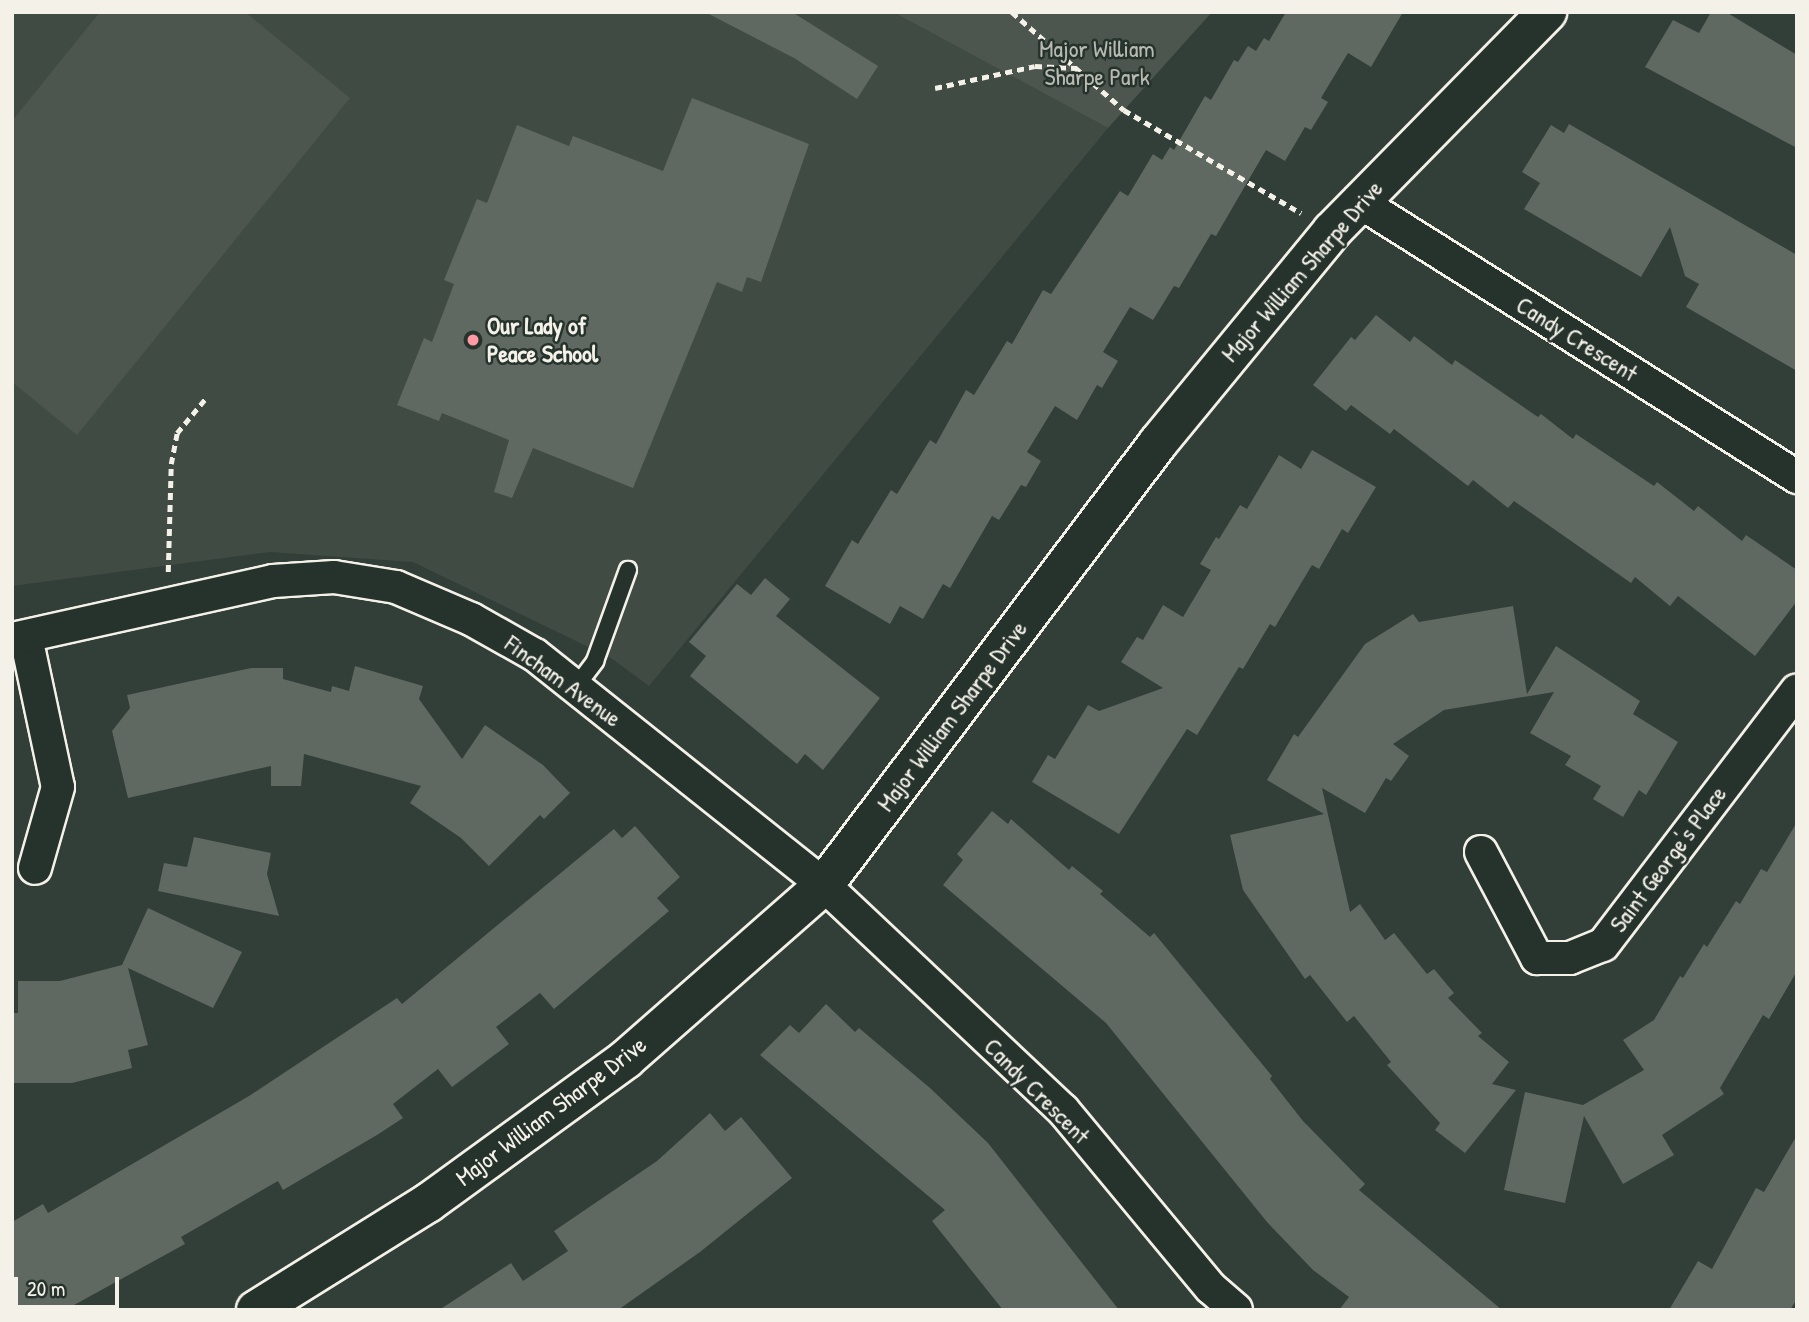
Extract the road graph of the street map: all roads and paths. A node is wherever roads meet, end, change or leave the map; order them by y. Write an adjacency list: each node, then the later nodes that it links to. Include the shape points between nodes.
1 (1012, 12): 3 (path)
2 (1547, 12): 5 (street, Major William Sharpe Drive)
3 (1077, 68): 4 (path, via 1035,66); 6 (path, via 1124,110)
4 (935, 88)
5 (1358, 201): 6 (street, Major William Sharpe Drive); 8 (street, Candy Crescent)
6 (1332, 231): 16 (street, Major William Sharpe Drive, via 1158,443)
7 (206, 398): 10 (path, via 177,433 171,464)
8 (1797, 477)
9 (628, 570): 12 (lane, via 596,661)
10 (167, 604): 11 (street, Fincham Avenue); 12 (street, Fincham Avenue, via 273,580 334,578 396,587 471,619 536,655)
11 (19, 638): 15 (street, via 58,787)
12 (575, 688): 16 (street, Fincham Avenue)
13 (1797, 690): 14 (street, Saint George's Place, via 1603,945 1570,958 1537,958)
14 (1481, 852)
15 (35, 867)
16 (824, 885): 17 (street, Major William Sharpe Drive, via 626,1059 428,1203); 18 (street, Candy Crescent, via 1063,1110 1211,1288)
17 (256, 1310)
18 (1236, 1310)

